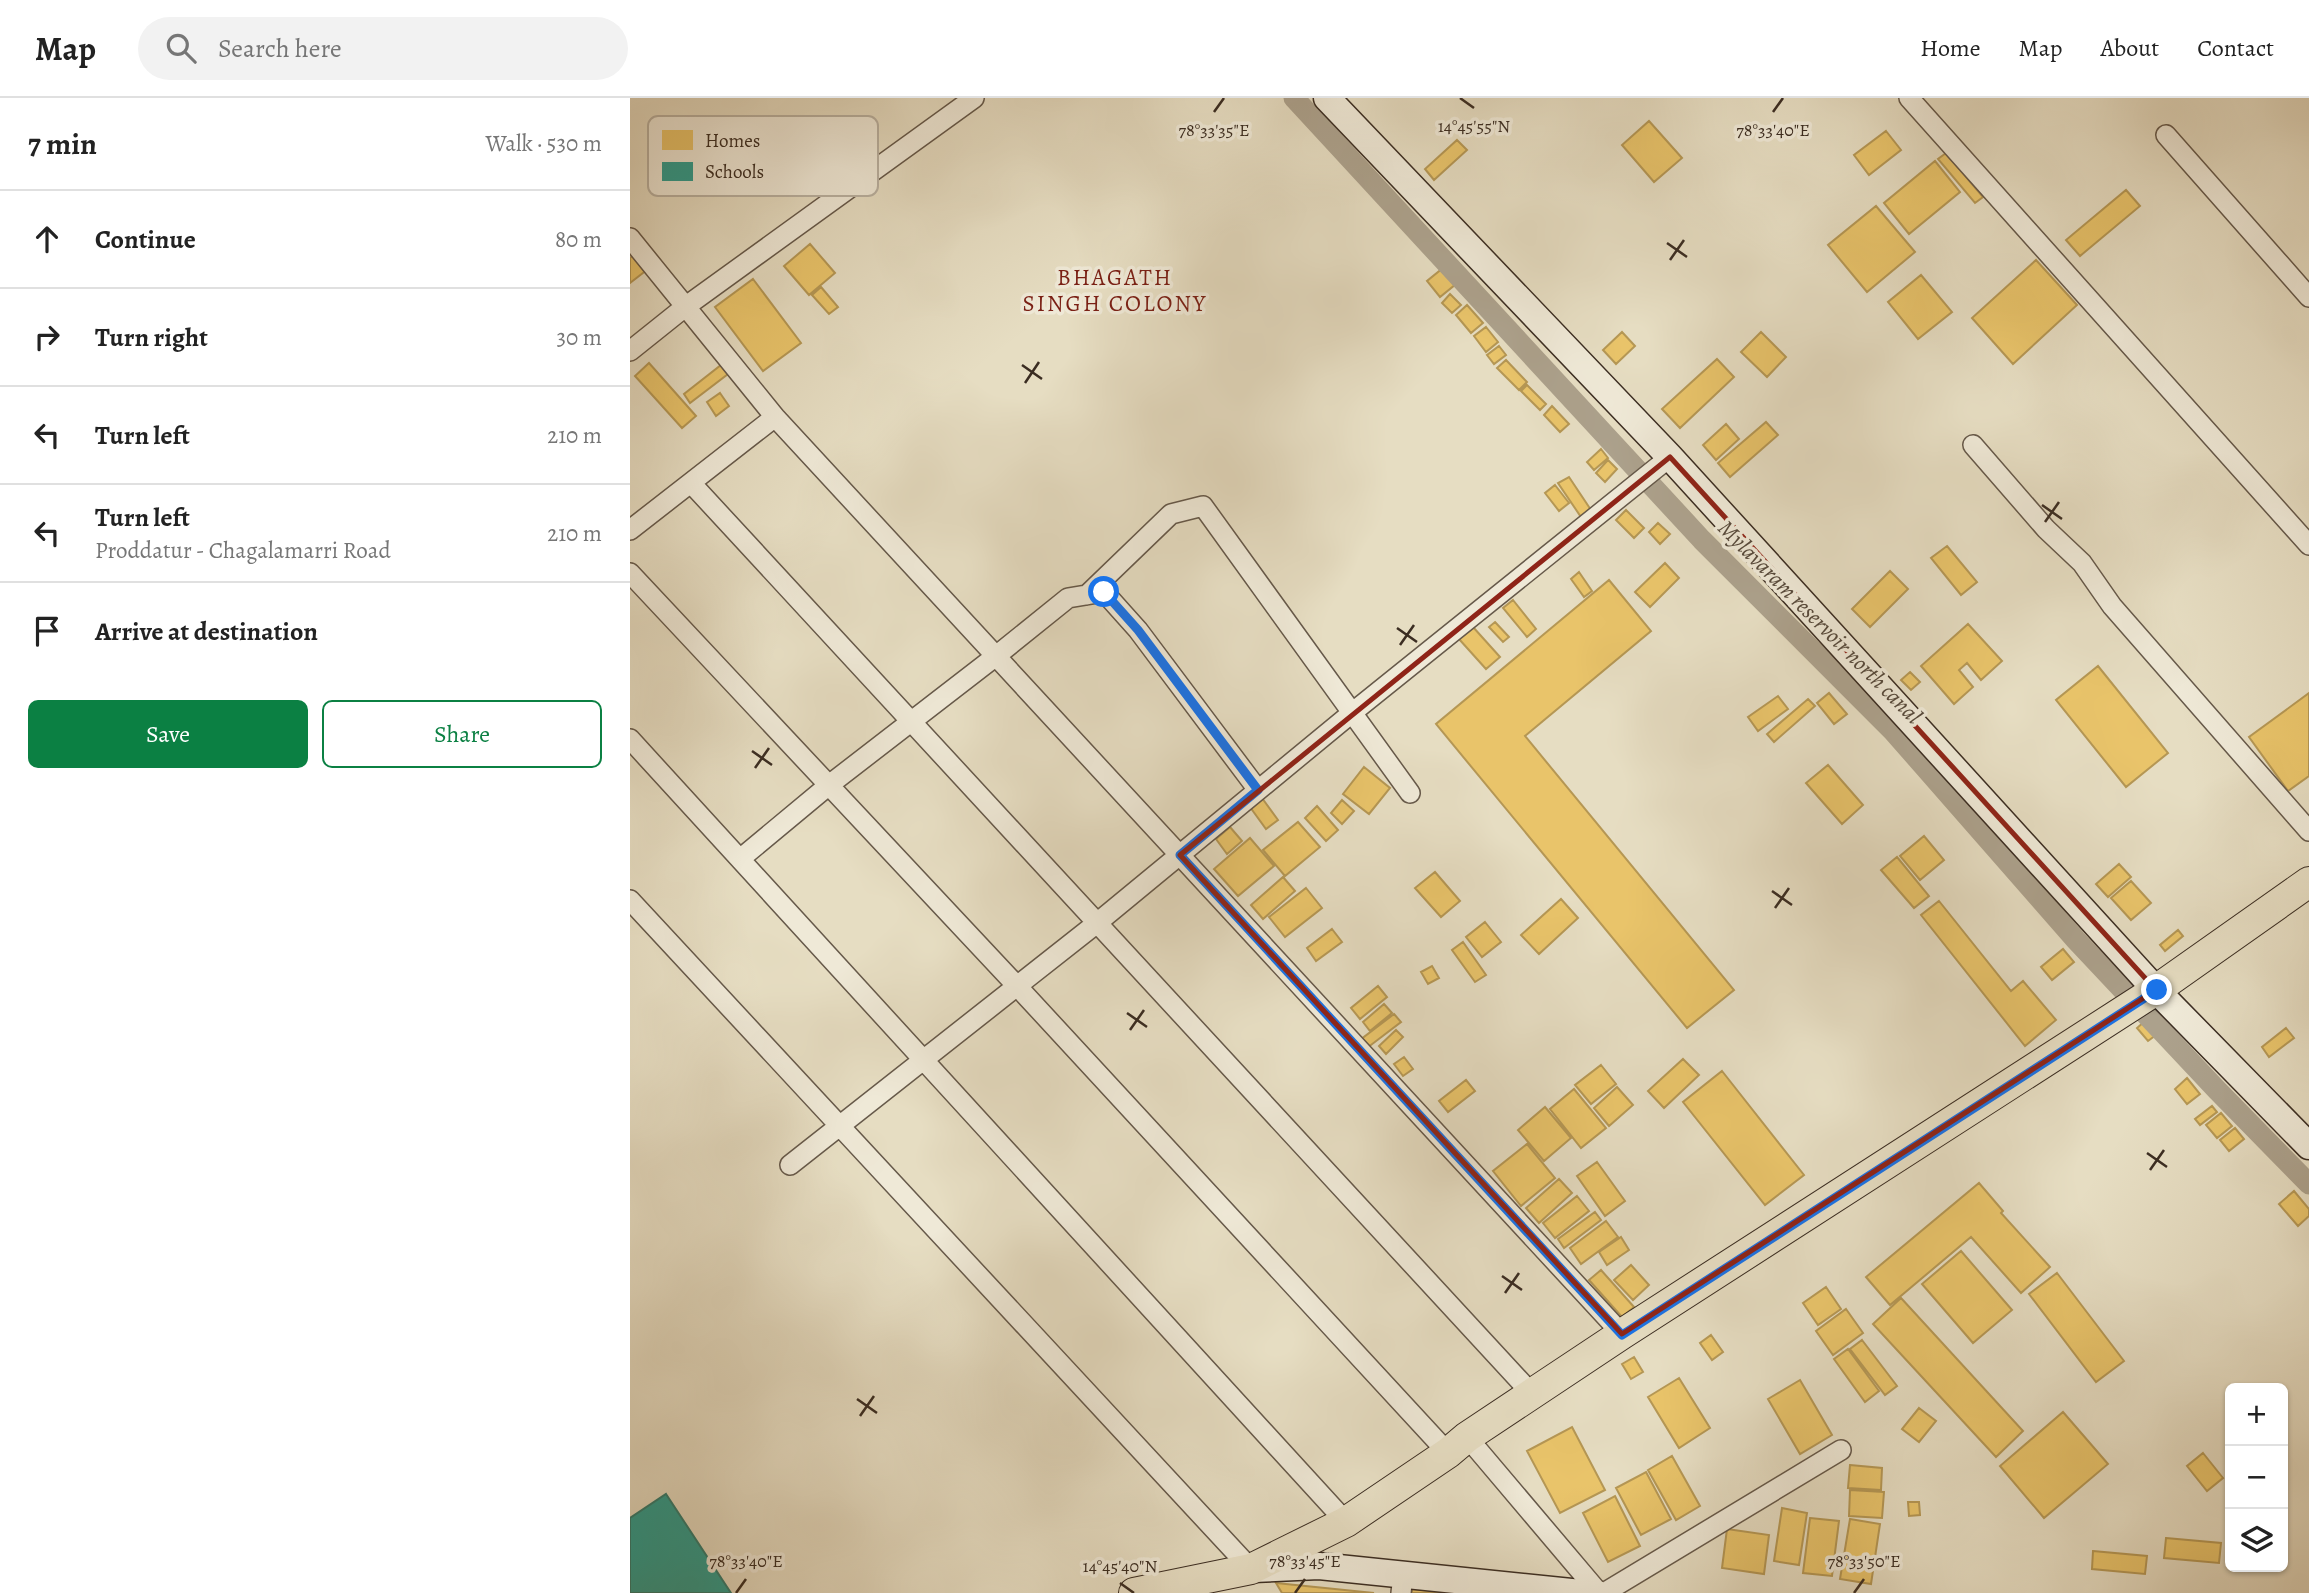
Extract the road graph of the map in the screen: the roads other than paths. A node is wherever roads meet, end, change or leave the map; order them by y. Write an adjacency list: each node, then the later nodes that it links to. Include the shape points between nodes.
1 (974, 98): 5 (street)
2 (1327, 98): 13 (main road)
3 (1909, 98): 16 (street)
4 (2166, 135): 8 (street)
5 (878, 167)
6 (838, 196): 9 (street)
7 (630, 238): 9 (street)
8 (2309, 297)
9 (685, 307): 10 (street); 11 (street)
10 (630, 351)
11 (775, 417): 14 (street); 19 (street)
12 (1973, 444): 26 (street, via 2082,564 2112,606)
13 (1670, 457): 20 (street); 33 (main road)
14 (691, 483): 15 (street); 21 (street)
15 (630, 530)
16 (2309, 545)
17 (630, 573): 23 (street)
18 (1087, 595): 19 (street, via 1068,598); 20 (street, via 1171,514 1203,506); 24 (street, via 1104,592)
19 (996, 656): 21 (street); 27 (street)
20 (1353, 712): 24 (street); 25 (street)
21 (912, 721): 23 (street); 31 (street)
22 (630, 739): 28 (street)
23 (829, 785): 28 (street); 32 (street)
24 (1258, 790): 27 (street)
25 (1410, 793)
26 (2309, 831)
27 (1180, 855): 31 (street); 38 (street)
28 (740, 859): 34 (street)
29 (2309, 882): 33 (main road)
30 (630, 900): 35 (street)
31 (1097, 923): 32 (street); 39 (street)
32 (1017, 986): 34 (street); 40 (street)
33 (2157, 990): 36 (main road); 38 (main road)
34 (924, 1060): 35 (street); 42 (street)
35 (839, 1127): 37 (street); 43 (street)
36 (2309, 1146)
37 (790, 1165)
38 (1622, 1335): 39 (main road)
39 (1533, 1395): 40 (main road)
40 (1458, 1445): 42 (main road); 47 (street)
41 (1841, 1450): 47 (street)
42 (1346, 1521): 43 (main road)
43 (1251, 1569): 44 (main road, via 1319,1566); 45 (main road)
44 (1402, 1584): 46 (main road)
45 (1134, 1593)
46 (1581, 1593)
47 (1601, 1593)

